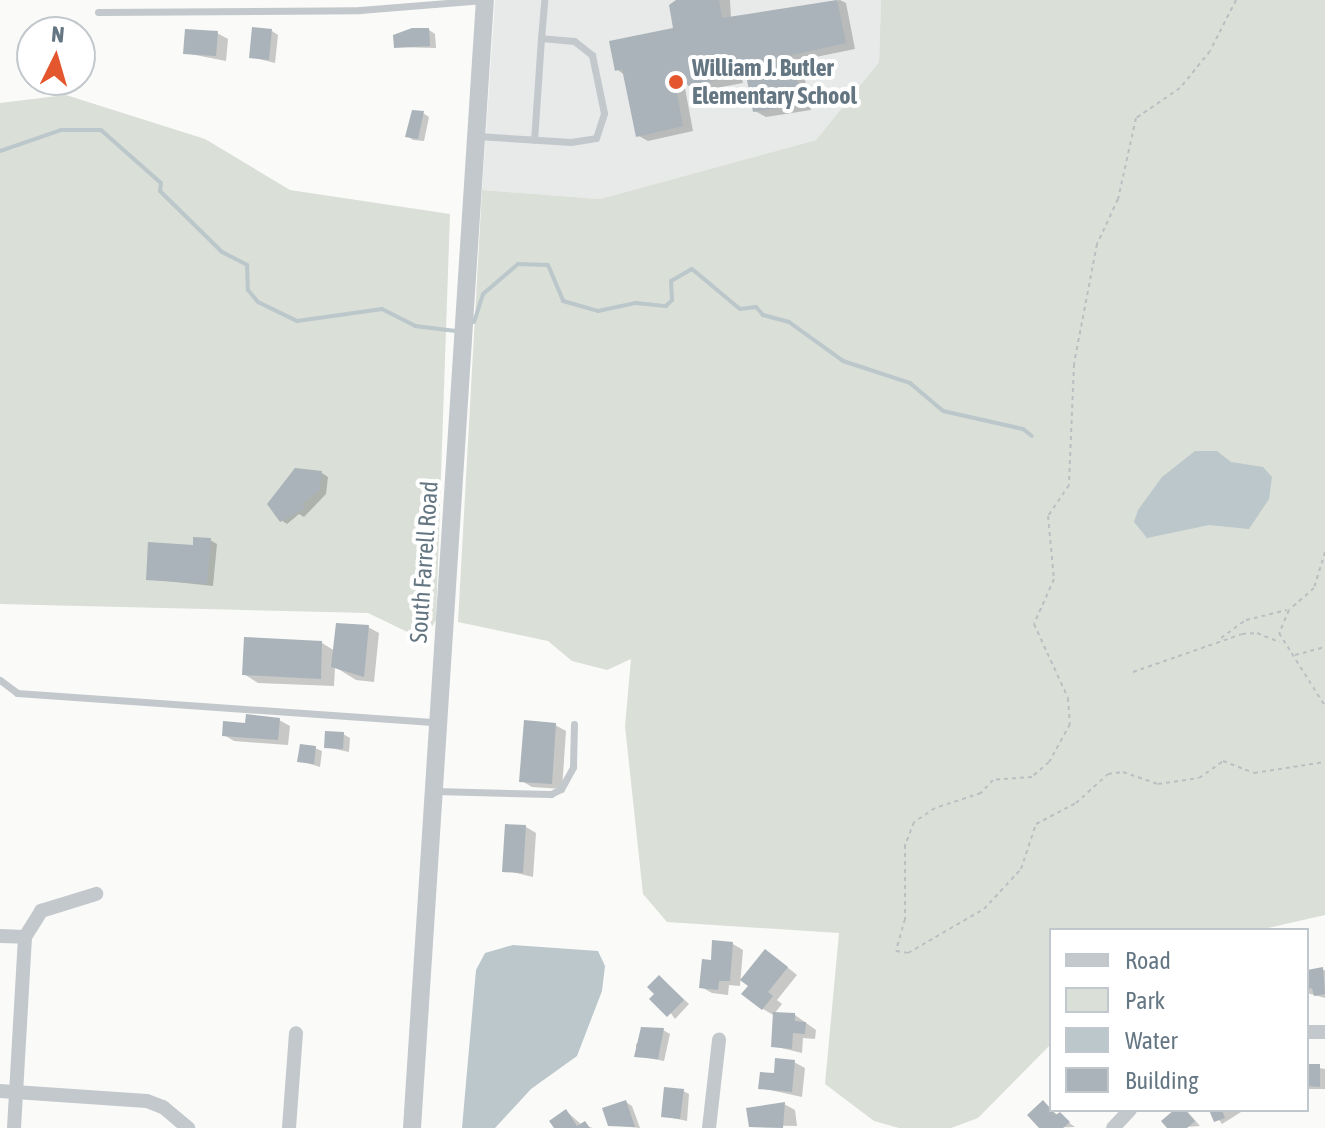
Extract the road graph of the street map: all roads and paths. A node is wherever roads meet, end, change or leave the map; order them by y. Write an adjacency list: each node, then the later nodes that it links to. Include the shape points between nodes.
1 (484, 0): 4 (lane, via 360,10); 6 (street, South Farrell Road)
2 (544, 0): 5 (lane)
3 (1236, 0): 19 (path, via 1206,57 1180,88 1136,118 1118,199 1097,244 1074,364 1069,485 1048,516 1054,579 1034,624 1072,707 1070,724 1049,762 1032,777 993,780 981,793 935,808 914,822 905,845 905,919 896,951 908,953 984,909 1021,869 1036,824 1076,803 1108,774 1123,772 1158,784 1199,778 1223,761 1254,773)
4 (98, 12)
5 (541, 38): 7 (lane); 7 (lane, via 574,41 592,55 604,124 596,138 585,141)
6 (475, 136): 7 (lane); 17 (street, South Farrell Road)
7 (534, 140)
8 (1325, 552): 9 (path, via 1314,588)
9 (1289, 610): 10 (path, via 1246,620); 11 (path)
10 (1220, 640): 11 (path, via 1257,633); 14 (path)
11 (1281, 642): 13 (path)
12 (1325, 647): 13 (path)
13 (1293, 655): 16 (path)
14 (1133, 672)
15 (0, 680): 17 (lane, via 17,693)
16 (1325, 706)
17 (438, 722): 20 (street, South Farrell Road)
18 (574, 724): 20 (lane, via 573,767 561,789 551,794)
19 (1325, 762)
20 (433, 791): 32 (street, South Farrell Road)
21 (96, 894): 23 (street, via 41,911)
22 (0, 936): 23 (street)
23 (25, 937): 27 (street)
24 (296, 1033): 31 (street)
25 (719, 1040): 33 (street)
26 (0, 1091): 27 (street)
27 (16, 1092): 29 (street); 30 (street, via 147,1101)
28 (1128, 1112): 34 (street)
29 (14, 1128)
30 (188, 1128)
31 (289, 1128)
32 (412, 1128)
33 (709, 1128)
34 (1113, 1128)

